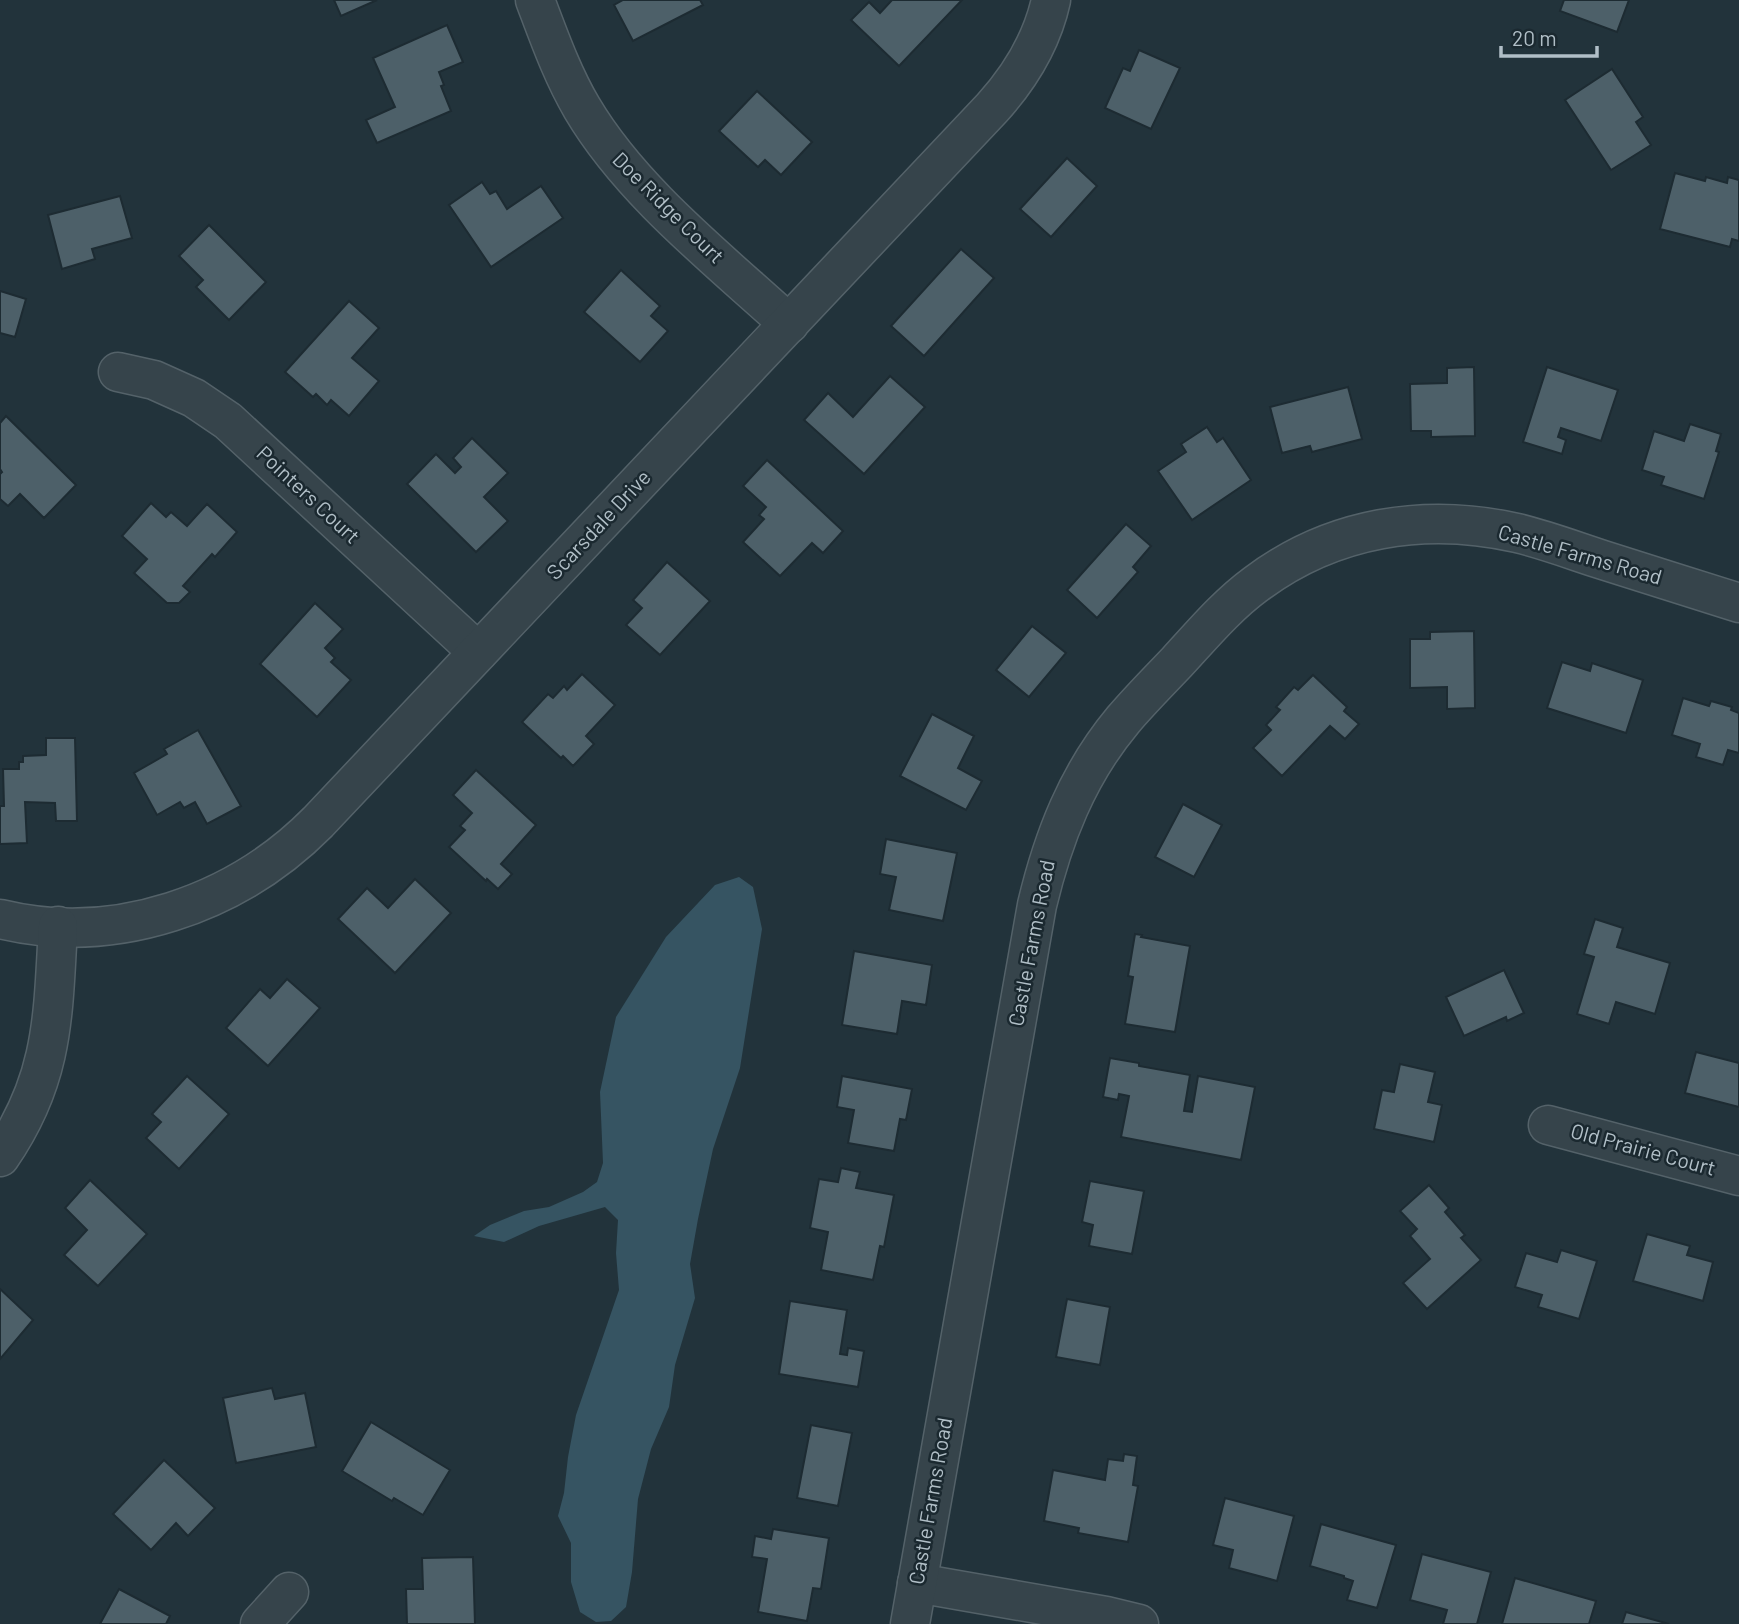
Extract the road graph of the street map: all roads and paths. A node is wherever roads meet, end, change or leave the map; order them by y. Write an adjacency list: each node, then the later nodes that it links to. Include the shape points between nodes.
1 (535, 0): 3 (street, Doe Ridge Court, via 568,83 620,163)
2 (1051, 0): 3 (street, Scarsdale Drive, via 1035,45 1002,97)
3 (789, 324): 6 (street, Scarsdale Drive)
4 (118, 372): 6 (street, Pointers Court, via 184,393 228,421)
5 (1739, 603): 12 (street, Castle Farms Road, via 1514,532 1431,523 1363,532 1298,557 1253,586 1122,722 1087,772 1065,815 1037,905)
6 (478, 652): 8 (street, Scarsdale Drive, via 313,827 260,871 207,900 163,915 104,926)
7 (0, 919): 8 (street, Scarsdale Drive)
8 (58, 926): 10 (street, via 47,1056 26,1116)
9 (1548, 1125): 11 (street, Old Prairie Court)
10 (0, 1157)
11 (1739, 1176)
12 (917, 1583): 15 (street, Castle Farms Road); 16 (street)
13 (289, 1592): 14 (street)
14 (260, 1624)
15 (910, 1624)
16 (1139, 1624)

